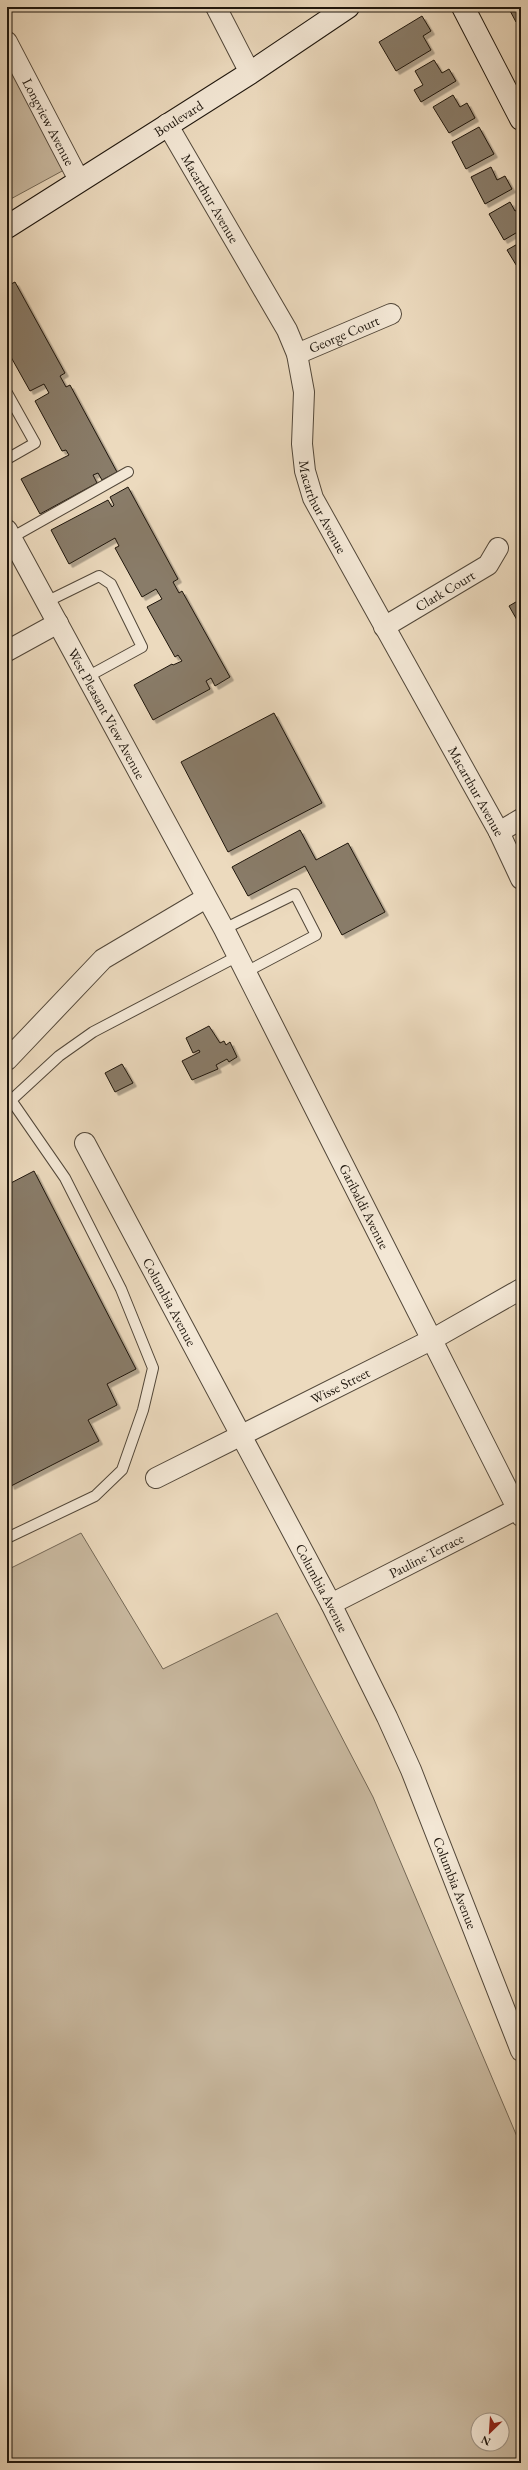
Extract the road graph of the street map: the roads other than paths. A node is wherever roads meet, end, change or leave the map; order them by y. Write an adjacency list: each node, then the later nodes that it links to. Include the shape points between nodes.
1 (216, 7): 5 (street)
2 (348, 7): 5 (street, Boulevard)
3 (462, 7): 6 (street)
4 (7, 42): 8 (street, Longview Avenue)
5 (250, 73): 7 (street, Boulevard)
6 (521, 119)
7 (167, 124): 8 (street, Boulevard); 11 (street, Macarthur Avenue, via 287,330)
8 (79, 180): 9 (street, Boulevard)
9 (7, 226)
10 (391, 314): 11 (street, George Court)
11 (297, 354): 19 (street, Macarthur Avenue, via 304,392 305,471 313,498)
12 (7, 393): 13 (lane, via 35,443)
13 (7, 459)
14 (128, 472): 15 (lane)
15 (9, 534): 17 (street, West Pleasant View Avenue)
16 (498, 548): 19 (street, Clark Court, via 488,565)
17 (46, 602): 18 (street, West Pleasant View Avenue); 21 (lane, via 99,576 111,584 142,647)
18 (58, 623): 20 (street); 21 (street, West Pleasant View Avenue)
19 (384, 627): 23 (street, Macarthur Avenue)
20 (7, 651)
21 (86, 677): 25 (street, West Pleasant View Avenue)
22 (521, 819): 23 (street)
23 (499, 832): 24 (street, Macarthur Avenue)
24 (521, 879)
25 (206, 898): 26 (street, Garibaldi Avenue); 28 (street, via 103,959)
26 (224, 929): 27 (street, Garibaldi Avenue); 27 (lane, via 295,894 316,935)
27 (242, 964): 29 (lane, via 87,1036 59,1056); 32 (street, Garibaldi Avenue)
28 (7, 1060)
29 (9, 1102): 36 (lane, via 65,1178 121,1289 153,1368 143,1410 122,1470 95,1496)
30 (85, 1143): 33 (street, Columbia Avenue)
31 (521, 1289): 32 (street, Wisse Street)
32 (433, 1339): 33 (street, Wisse Street); 35 (street, Garibaldi Avenue)
33 (240, 1436): 34 (street, Wisse Street); 37 (street, Columbia Avenue)
34 (156, 1478)
35 (520, 1511): 37 (street, Pauline Terrace)
36 (7, 1538)
37 (331, 1604): 38 (street, Columbia Avenue, via 411,1770)
38 (521, 2051)

